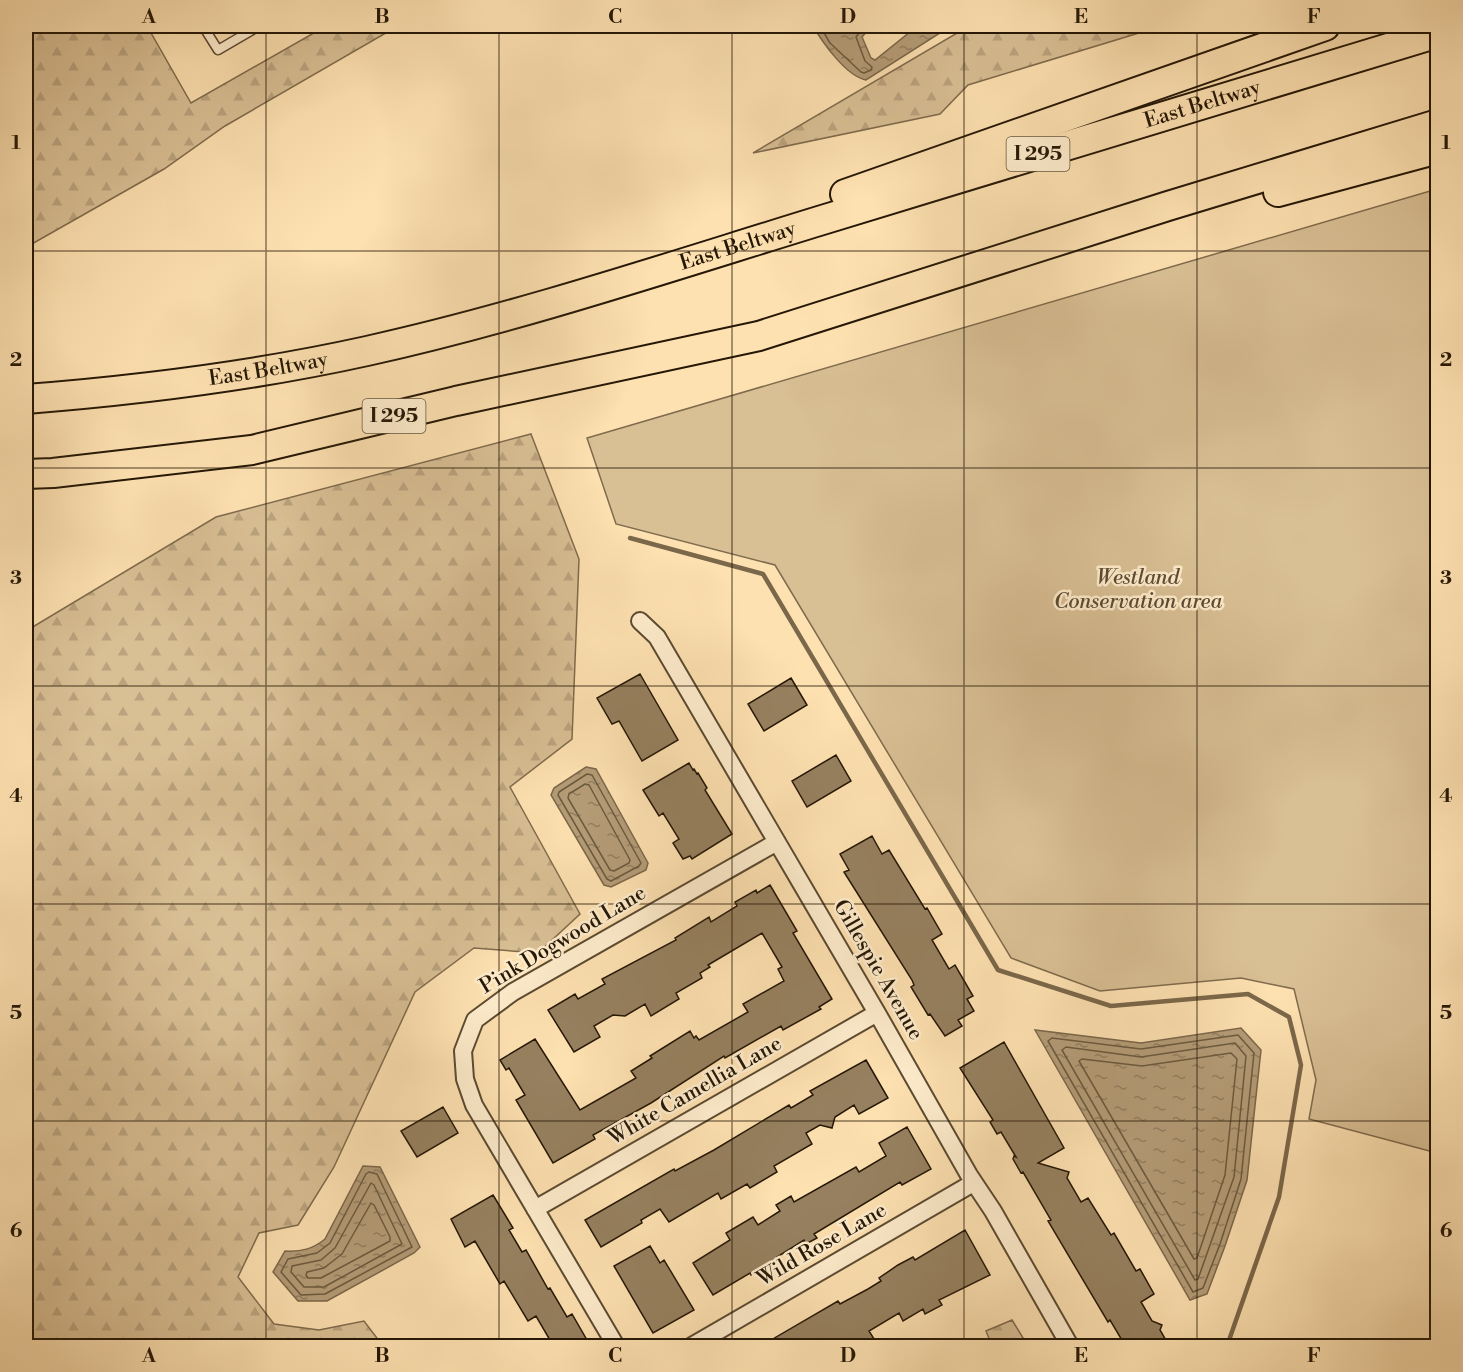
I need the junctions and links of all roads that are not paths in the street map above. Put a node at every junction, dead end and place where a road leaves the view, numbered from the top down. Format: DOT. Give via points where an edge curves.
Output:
graph roads {
  1 [pos="204,26"];
  2 [pos="259,26"];
  3 [pos="1325,26"];
  4 [pos="1437,33"];
  5 [pos="1437,123"];
  6 [pos="1437,149"];
  7 [pos="639,276"];
  8 [pos="759,336"];
  9 [pos="26,399"];
  10 [pos="26,474"];
  11 [pos="640,621"];
  12 [pos="777,842"];
  13 [pos="877,1012"];
  14 [pos="973,1183"];
  15 [pos="535,1209"];
  16 [pos="616,1347"];
  17 [pos="692,1347"];
  18 [pos="1070,1347"];
  1 -- 2 [label="lane" via="218,50"];
  3 -- 7 [label="highway" via="802,209"];
  4 -- 7 [label="highway, East Beltway / I 295"];
  5 -- 8 [label="highway, I 295"];
  6 -- 8 [label="highway"];
  7 -- 9 [label="highway, East Beltway / I 295" via="423,338 323,360 163,386"];
  8 -- 10 [label="highway, I 295" via="456,401 252,450"];
  11 -- 12 [label="street, Gillespie Avenue" via="657,636"];
  12 -- 13 [label="street, Gillespie Avenue"];
  12 -- 15 [label="street, Pink Dogwood Lane" via="513,992 475,1020 463,1051 465,1079 474,1106"];
  13 -- 14 [label="street, Gillespie Avenue"];
  13 -- 15 [label="street, White Camellia Lane"];
  14 -- 17 [label="street, Wild Rose Lane"];
  14 -- 18 [label="street, Gillespie Avenue"];
  15 -- 16 [label="street, Pink Dogwood Lane"];
}
